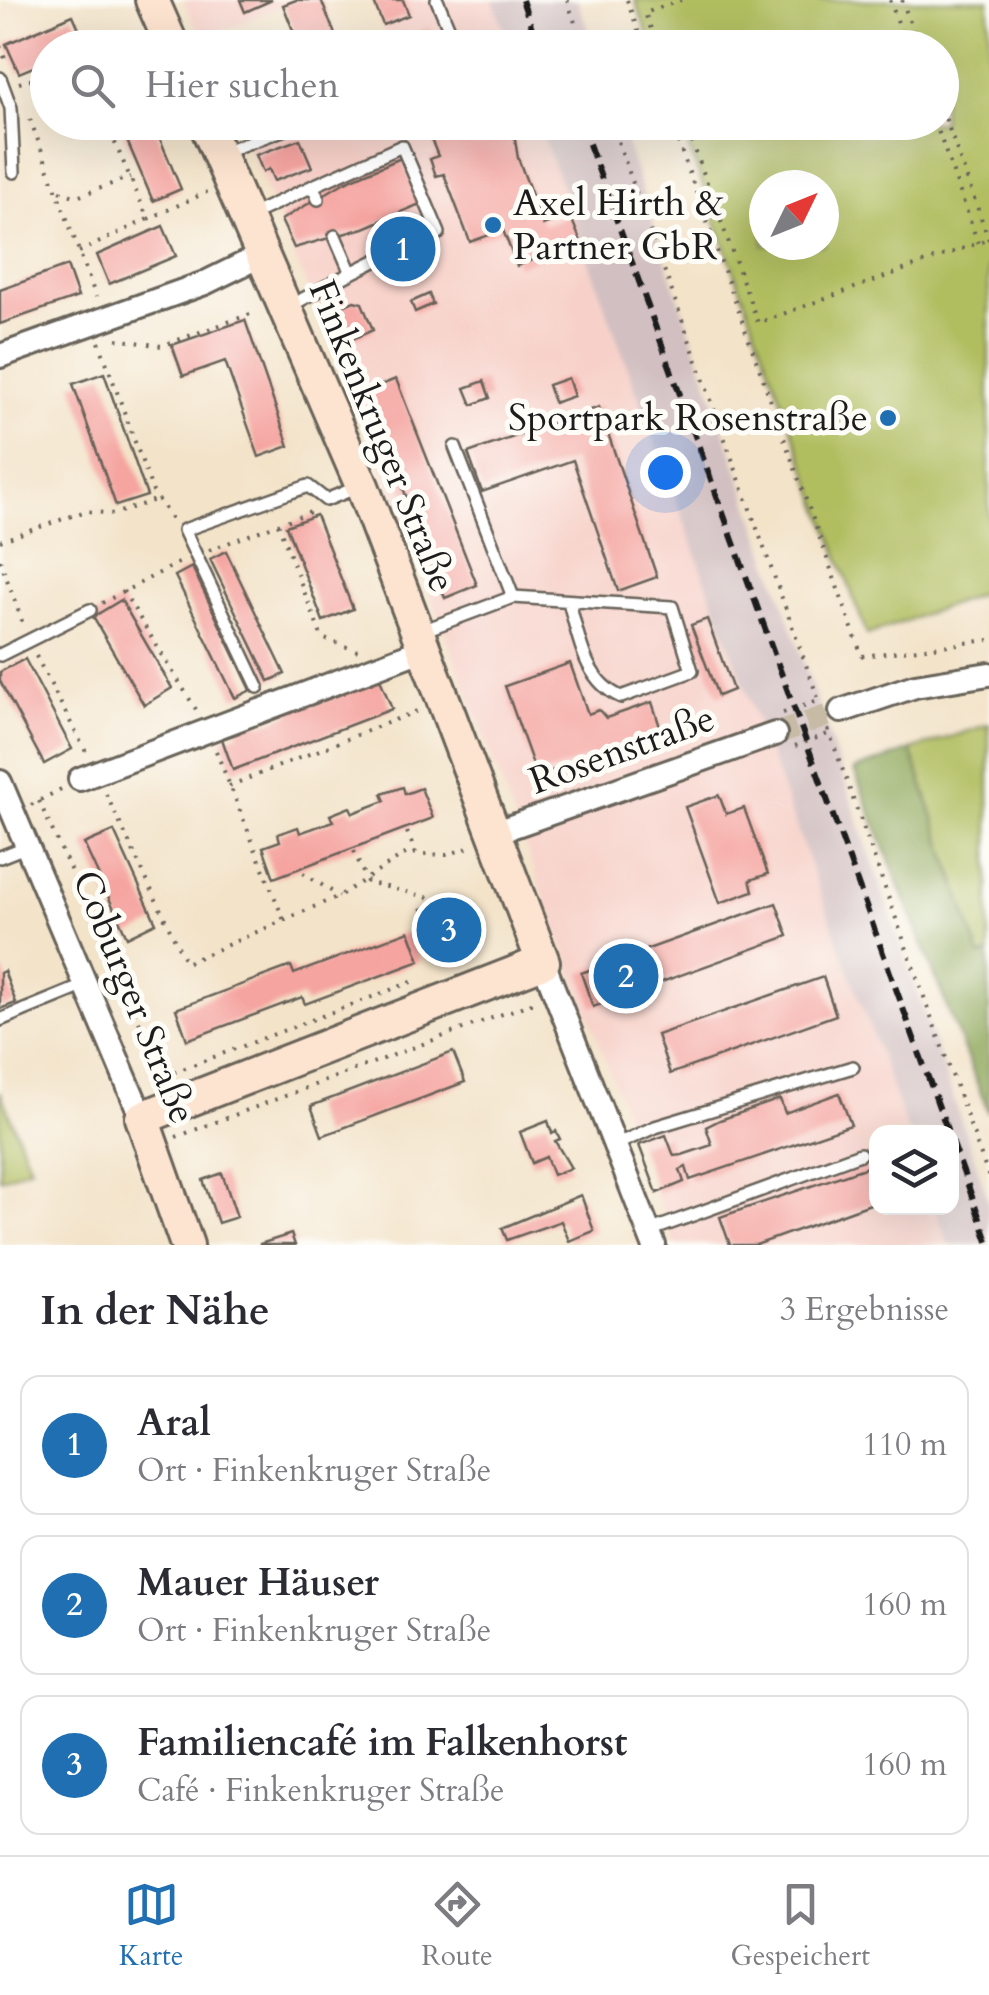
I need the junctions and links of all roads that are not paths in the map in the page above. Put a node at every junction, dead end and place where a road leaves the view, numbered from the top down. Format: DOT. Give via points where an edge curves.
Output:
graph roads {
  1 [pos="152,0"];
  2 [pos="437,0"];
  3 [pos="164,30"];
  4 [pos="449,30"];
  5 [pos="5,74"];
  6 [pos="214,140"];
  7 [pos="255,140"];
  8 [pos="219,153"];
  9 [pos="14,172"];
  10 [pos="247,216"];
  11 [pos="335,236"];
  12 [pos="420,241"];
  13 [pos="264,254"];
  14 [pos="387,255"];
  15 [pos="351,273"];
  16 [pos="274,309"];
  17 [pos="0,356"];
  18 [pos="455,447"];
  19 [pos="362,486"];
  20 [pos="513,598"];
  21 [pos="568,602"];
  22 [pos="90,610"];
  23 [pos="421,641"];
  24 [pos="0,655"];
  25 [pos="989,674"];
  26 [pos="258,687"];
  27 [pos="841,711"];
  28 [pos="774,734"];
  29 [pos="80,778"];
  30 [pos="0,782"];
  31 [pos="484,839"];
  32 [pos="28,846"];
  33 [pos="0,856"];
  34 [pos="542,962"];
  35 [pos="88,984"];
  36 [pos="0,1020"];
  37 [pos="853,1067"];
  38 [pos="147,1132"];
  39 [pos="615,1144"];
  40 [pos="860,1154"];
  41 [pos="651,1238"];
  42 [pos="186,1245"];
  1 -- 3 [label="street"];
  2 -- 4 [label="lane"];
  5 -- 9 [label="lane"];
  6 -- 8 [label="street, Finkenkruger Straße"];
  7 -- 8 [label="lane"];
  8 -- 10 [label="street, Finkenkruger Straße"];
  10 -- 12 [label="lane" via="316,193 402,146 439,233"];
  10 -- 13 [label="street, Finkenkruger Straße"];
  11 -- 15 [label="lane"];
  13 -- 16 [label="street, Finkenkruger Straße"];
  13 -- 17 [label="street, Finkenkruger Straße" via="206,283"];
  14 -- 15 [label="lane"];
  15 -- 16 [label="lane"];
  16 -- 19 [label="street, Finkenkruger Straße"];
  18 -- 20 [label="lane"];
  19 -- 23 [label="street, Finkenkruger Straße"];
  19 -- 26 [label="lane" via="326,500 308,486 184,530"];
  20 -- 21 [label="lane"];
  20 -- 23 [label="lane"];
  21 -- 21 [label="lane" via="672,608 692,671 620,696 604,689 589,669"];
  22 -- 24 [label="lane"];
  23 -- 29 [label="street, Finkenkruger Straße" via="388,662"];
  23 -- 31 [label="street, Finkenkruger Straße"];
  25 -- 27 [label="street" via="915,686"];
  28 -- 31 [label="street, Rosenstraße"];
  30 -- 32 [label="street, Coburger Straße"];
  31 -- 34 [label="street, Finkenkruger Straße"];
  32 -- 33 [label="lane"];
  32 -- 35 [label="street, Coburger Straße"];
  34 -- 38 [label="street"];
  34 -- 39 [label="street, Finkenkruger Straße"];
  35 -- 36 [label="lane"];
  35 -- 38 [label="street, Coburger Straße"];
  37 -- 39 [label="lane"];
  38 -- 42 [label="street, Coburger Straße"];
  39 -- 41 [label="street, Finkenkruger Straße"];
  40 -- 41 [label="lane"];
}
